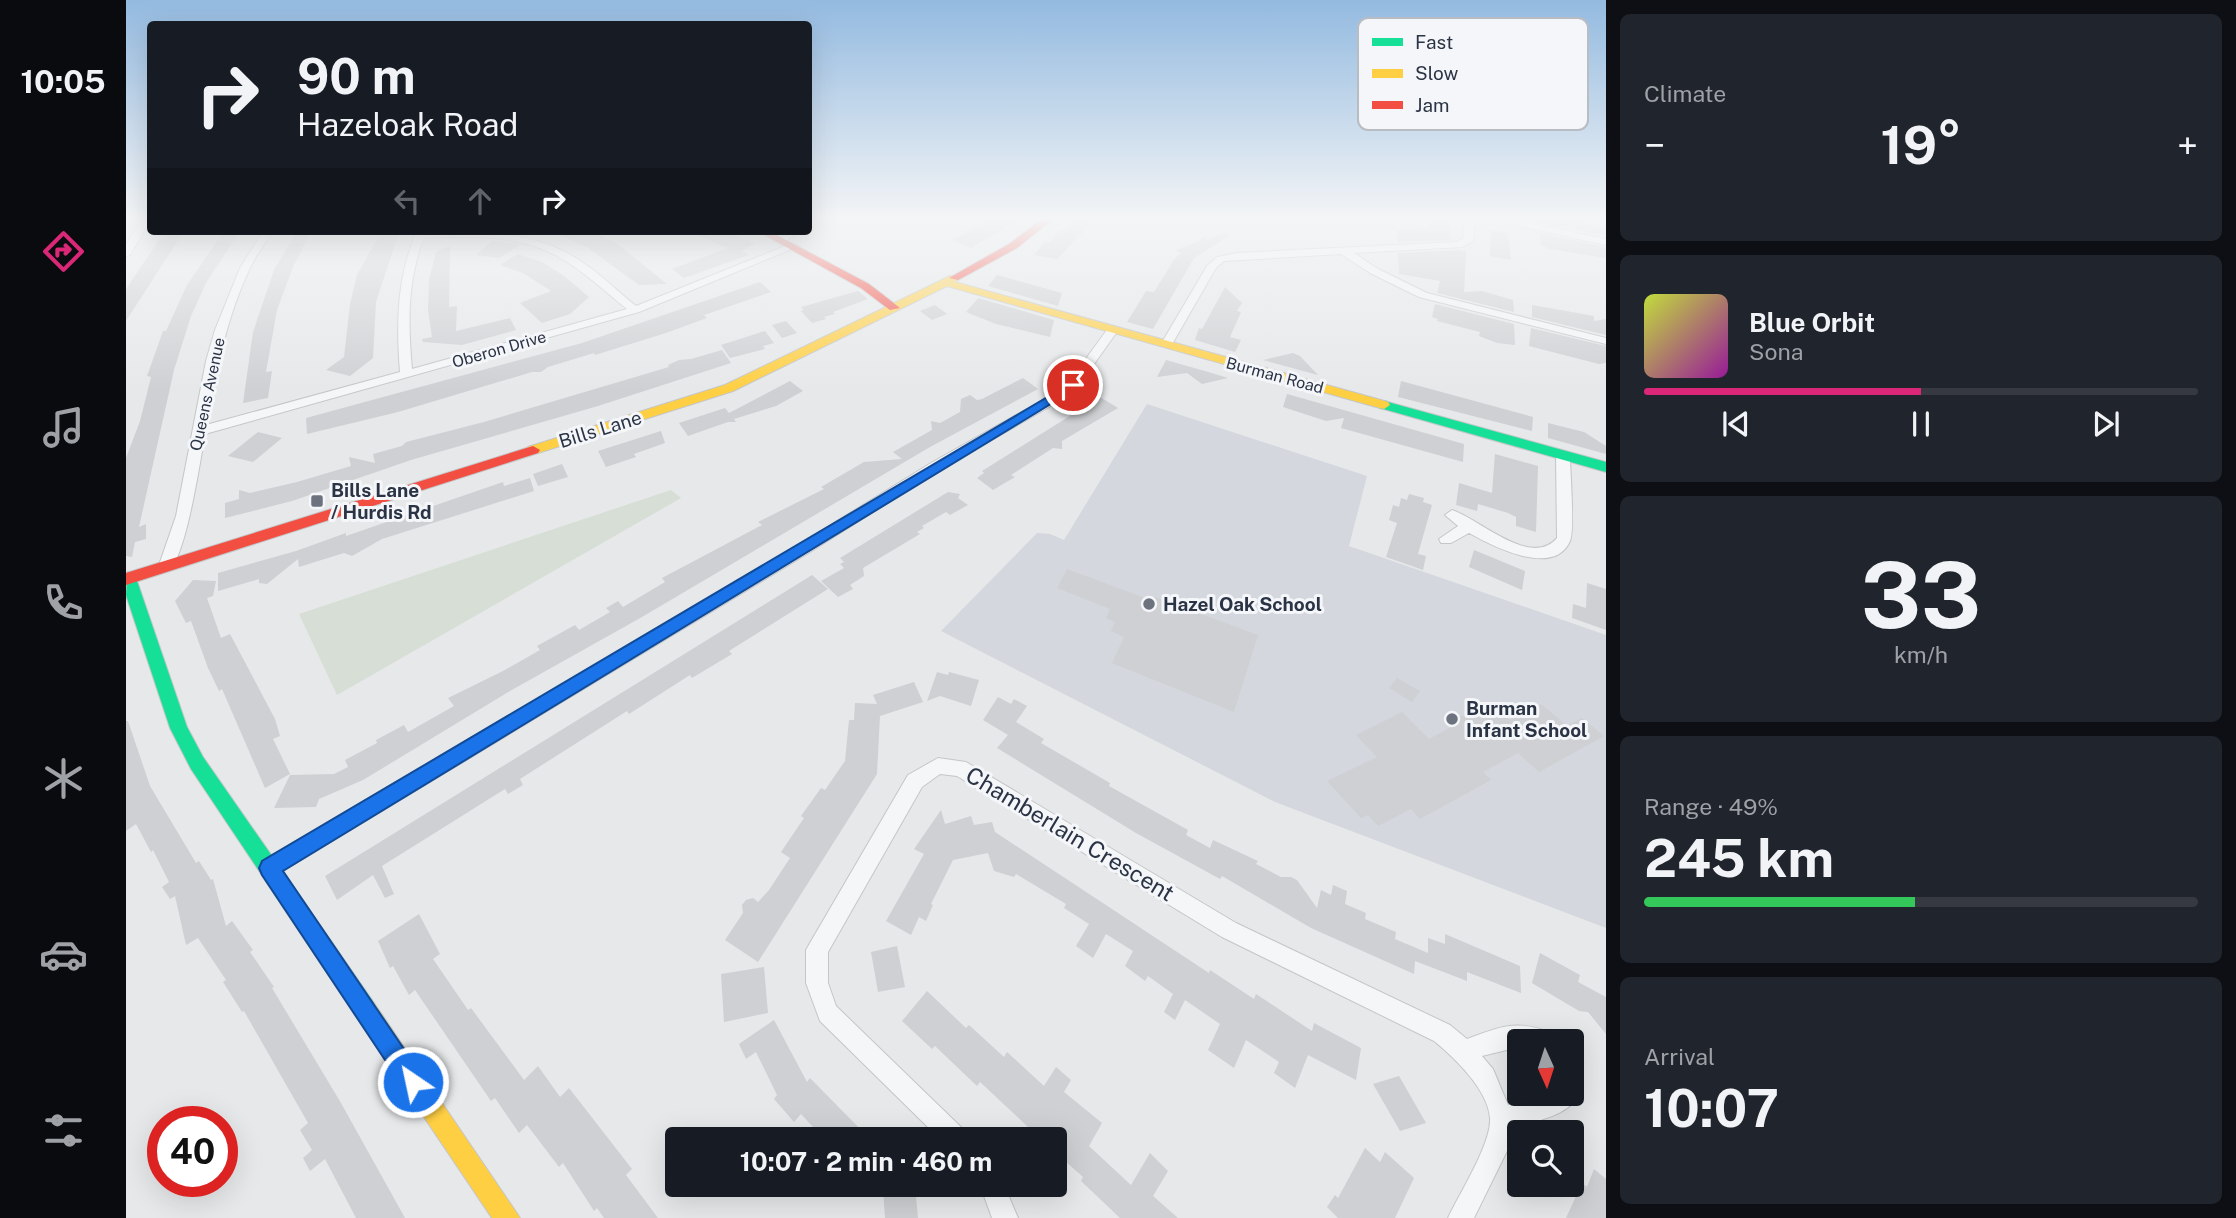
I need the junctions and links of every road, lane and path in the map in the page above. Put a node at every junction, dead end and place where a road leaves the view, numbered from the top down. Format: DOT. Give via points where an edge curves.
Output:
graph roads {
  1 [pos="242,276"];
  2 [pos="406,276"];
  3 [pos="593,276"];
  4 [pos="725,276"];
  5 [pos="849,276"];
  6 [pos="956,276"];
  7 [pos="1206,276"];
  8 [pos="1384,276"];
  9 [pos="945,282"];
  10 [pos="894,308"];
  11 [pos="635,310"];
  12 [pos="1113,329"];
  13 [pos="1606,341"];
  14 [pos="1167,344"];
  15 [pos="406,375"];
  16 [pos="198,432"];
  17 [pos="1563,454"];
  18 [pos="1606,467"];
  19 [pos="1452,515"];
  20 [pos="1468,527"];
  21 [pos="1446,539"];
  22 [pos="167,565"];
  23 [pos="127,578"];
  24 [pos="269,868"];
  25 [pos="1507,1037"];
  26 [pos="1464,1051"];
  27 [pos="1546,1106"];
  28 [pos="1502,1118"];
  29 [pos="945,1127"];
  30 [pos="997,1197"];
  31 [pos="506,1218"];
  32 [pos="1005,1218"];
  33 [pos="1461,1218"];
  1 -- 16 [label="street, Queens Avenue" via="220,330"];
  2 -- 15 [label="street" via="401,316"];
  3 -- 11 [label="street"];
  4 -- 11 [label="street, Oberon Drive"];
  5 -- 10 [label="street"];
  6 -- 9 [label="street, Bills Lane"];
  7 -- 14 [label="street"];
  8 -- 13 [label="street" via="1423,295"];
  9 -- 10 [label="street, Bills Lane"];
  9 -- 12 [label="street, Burman Road"];
  10 -- 22 [label="street, Bills Lane" via="796,359 720,391"];
  11 -- 15 [label="street, Oberon Drive"];
  12 -- 14 [label="street, Burman Road"];
  12 -- 24 [label="street" via="1073,385 1045,404"];
  14 -- 17 [label="street, Burman Road"];
  15 -- 16 [label="street, Oberon Drive"];
  16 -- 22 [label="street, Queens Avenue" via="183,516"];
  17 -- 18 [label="street, Burman Road"];
  17 -- 20 [label="street" via="1564,539 1560,548 1531,552"];
  19 -- 20 [label="street"];
  20 -- 21 [label="street"];
  22 -- 23 [label="street, Bills Lane"];
  23 -- 24 [label="street" via="179,728"];
  24 -- 31 [label="street"];
  25 -- 26 [label="street"];
  26 -- 28 [label="street, Chamberlain Crescent" via="1485,1077"];
  26 -- 29 [label="street, Chamberlain Crescent" via="1442,1033 1229,930 960,768 938,766 915,781 817,950 817,983 828,1013"];
  27 -- 28 [label="street"];
  28 -- 33 [label="street" via="1498,1142"];
  30 -- 32 [label="street"];
}
